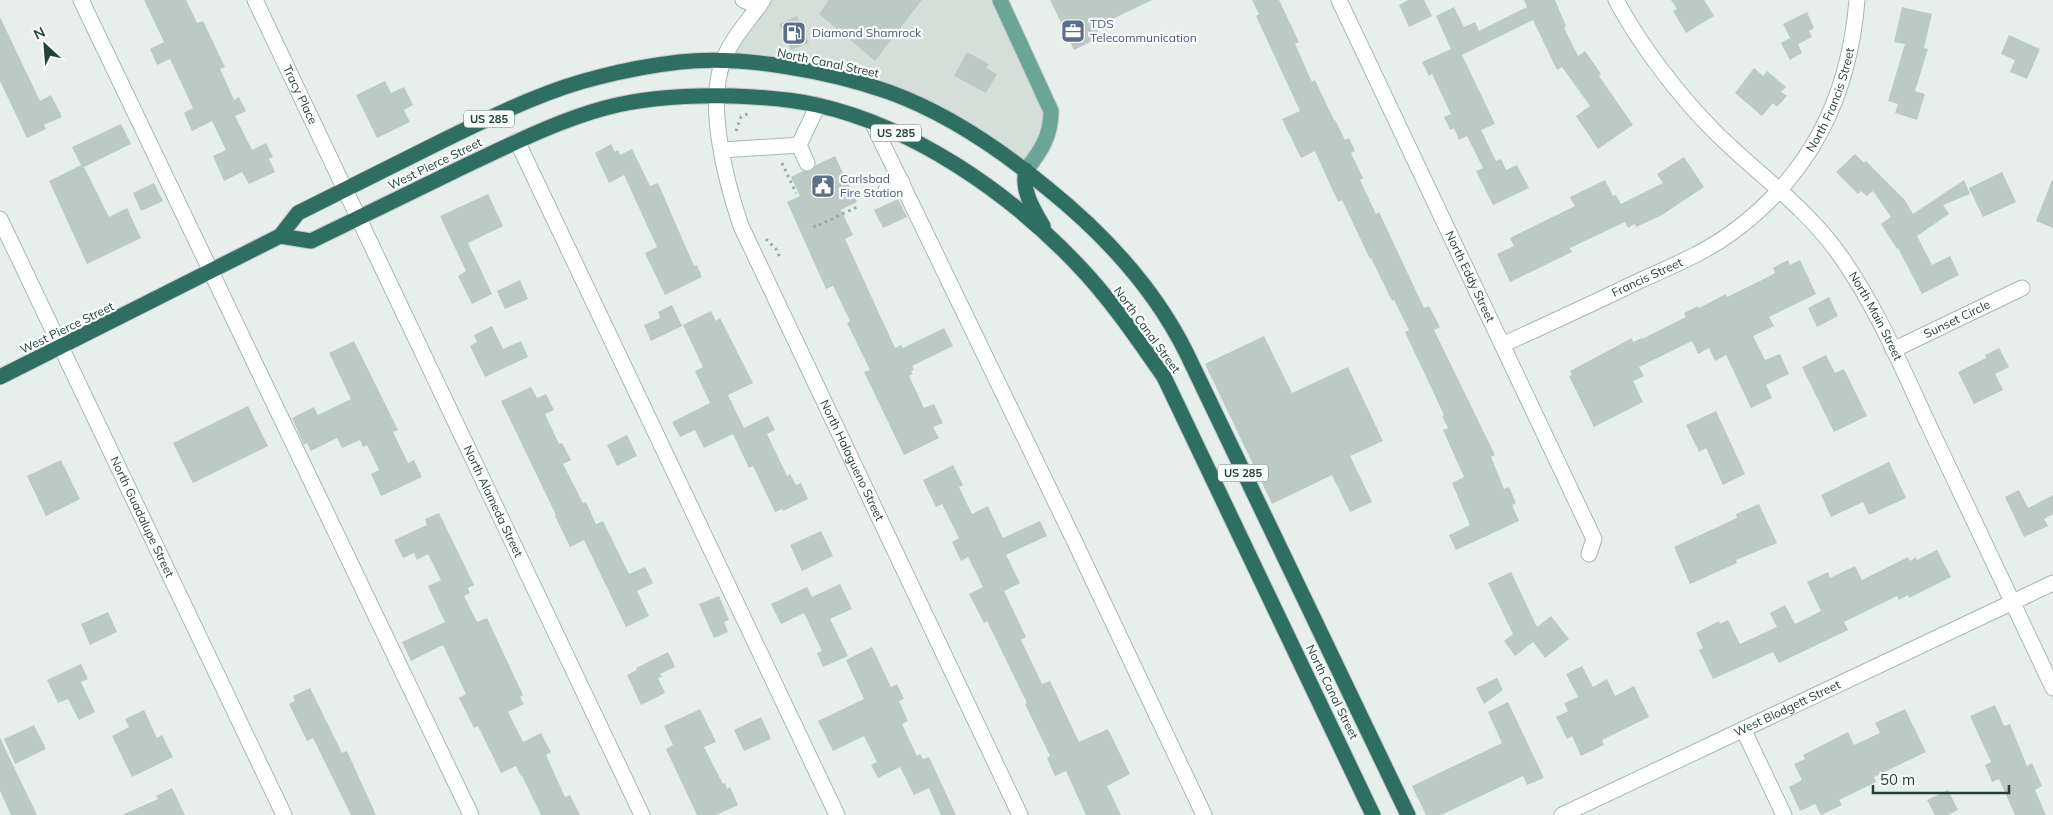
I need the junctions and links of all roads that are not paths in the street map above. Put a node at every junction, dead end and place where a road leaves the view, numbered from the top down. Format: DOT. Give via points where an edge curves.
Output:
graph roads {
  1 [pos="81,0"];
  2 [pos="255,0"];
  3 [pos="743,0"];
  4 [pos="1000,0"];
  5 [pos="1339,0"];
  6 [pos="1616,0"];
  7 [pos="1857,0"];
  8 [pos="761,3"];
  9 [pos="723,61"];
  10 [pos="717,95"];
  11 [pos="818,105"];
  12 [pos="873,124"];
  13 [pos="517,141"];
  14 [pos="799,145"];
  15 [pos="722,150"];
  16 [pos="807,163"];
  17 [pos="1026,170"];
  18 [pos="902,182"];
  19 [pos="345,189"];
  20 [pos="886,190"];
  21 [pos="1779,190"];
  22 [pos="359,217"];
  23 [pos="0,219"];
  24 [pos="1048,235"];
  25 [pos="280,236"];
  26 [pos="210,272"];
  27 [pos="2022,288"];
  28 [pos="1502,345"];
  29 [pos="62,348"];
  30 [pos="1893,350"];
  31 [pos="0,377"];
  32 [pos="1589,554"];
  33 [pos="2053,583"];
  34 [pos="2012,602"];
  35 [pos="2053,688"];
  36 [pos="1743,729"];
  37 [pos="284,815"];
  38 [pos="471,815"];
  39 [pos="642,815"];
  40 [pos="837,815"];
  41 [pos="1020,815"];
  42 [pos="1204,815"];
  43 [pos="1374,815"];
  44 [pos="1408,815"];
  45 [pos="1562,815"];
  46 [pos="1784,815"];
  1 -- 26 [label="street"];
  2 -- 19 [label="street, Tracy Place"];
  3 -- 8 [label="street"];
  4 -- 17 [label="main road" via="1051,111 1051,127 1040,151"];
  5 -- 28 [label="street, North Eddy Street"];
  6 -- 21 [label="street, North Main Street" via="1646,48 1690,104 1715,132"];
  7 -- 21 [label="street, North Francis Street" via="1851,51 1836,103 1821,132"];
  8 -- 9 [label="street"];
  9 -- 10 [label="street"];
  9 -- 17 [label="highway, North Canal Street / US 285" via="817,73 891,93 940,115"];
  9 -- 19 [label="highway, West Pierce Street / US 285" via="641,68 555,90"];
  10 -- 11 [label="highway, North Canal Street / US 285"];
  10 -- 13 [label="highway, West Pierce Street / US 285" via="606,107"];
  10 -- 15 [label="street, North Halagueno Street"];
  11 -- 12 [label="highway, North Canal Street / US 285"];
  11 -- 14 [label="street"];
  12 -- 18 [label="street"];
  12 -- 24 [label="highway, North Canal Street / US 285" via="906,137 977,178"];
  13 -- 22 [label="highway, West Pierce Street / US 285"];
  13 -- 40 [label="street"];
  14 -- 15 [label="street"];
  14 -- 16 [label="street"];
  15 -- 41 [label="street, North Halagueno Street" via="741,226"];
  17 -- 24 [label="highway" via="1023,181 1027,196"];
  17 -- 44 [label="highway, North Canal Street / US 285" via="1078,213 1110,246 1176,333"];
  18 -- 20 [label="street"];
  18 -- 42 [label="street"];
  19 -- 22 [label="street, North Alameda Street"];
  19 -- 25 [label="highway, West Pierce Street / US 285" via="298,212"];
  21 -- 28 [label="street, Francis Street" via="1729,234 1686,259"];
  21 -- 30 [label="street, North Main Street" via="1840,255"];
  22 -- 25 [label="highway, West Pierce Street / US 285" via="311,241"];
  22 -- 39 [label="street, North Alameda Street"];
  23 -- 29 [label="street, North Guadalupe Street"];
  24 -- 43 [label="highway, North Canal Street / US 285" via="1108,300 1164,377"];
  25 -- 26 [label="highway, West Pierce Street / US 285"];
  26 -- 29 [label="highway, West Pierce Street / US 285"];
  26 -- 38 [label="street"];
  27 -- 30 [label="street, Sunset Circle"];
  28 -- 32 [label="street, North Eddy Street" via="1594,539"];
  29 -- 31 [label="highway, West Pierce Street / US 285"];
  29 -- 37 [label="street, North Guadalupe Street"];
  30 -- 34 [label="street, North Main Street"];
  33 -- 34 [label="street, West Blodgett Street"];
  34 -- 35 [label="street, North Main Street"];
  34 -- 36 [label="street, West Blodgett Street"];
  36 -- 45 [label="street, West Blodgett Street"];
  36 -- 46 [label="street"];
}
